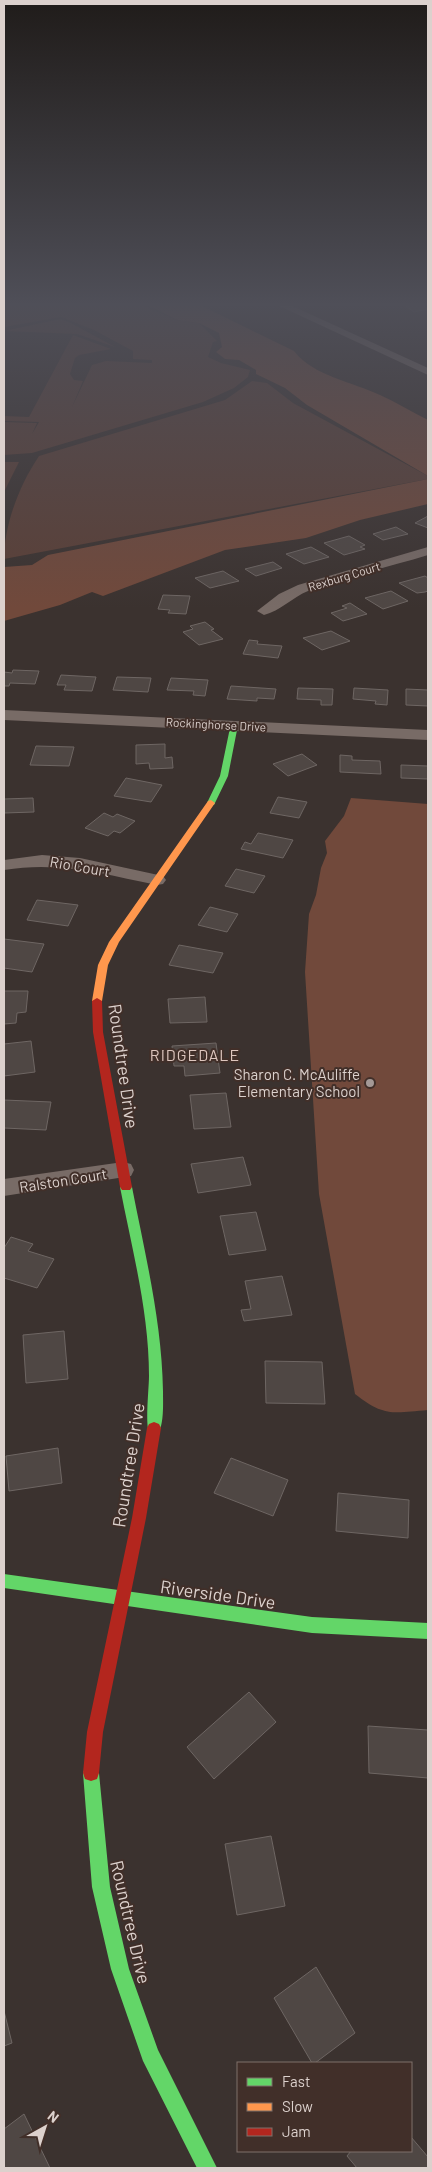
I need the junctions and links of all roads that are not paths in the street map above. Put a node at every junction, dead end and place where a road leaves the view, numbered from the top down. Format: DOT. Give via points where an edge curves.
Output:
graph roads {
  1 [pos="428,551"];
  2 [pos="264,611"];
  3 [pos="4,715"];
  4 [pos="234,725"];
  5 [pos="428,735"];
  6 [pos="4,865"];
  7 [pos="157,880"];
  8 [pos="123,1170"];
  9 [pos="4,1188"];
  10 [pos="4,1581"];
  11 [pos="122,1599"];
  12 [pos="428,1631"];
  13 [pos="207,2168"];
  1 -- 2 [label="street, Rexburg Court" via="303,588"];
  3 -- 4 [label="street, Rockinghorse Drive"];
  4 -- 5 [label="street, Rockinghorse Drive"];
  4 -- 7 [label="street, Roundtree Drive" via="224,776 216,795"];
  6 -- 7 [label="street, Rio Court" via="48,859"];
  7 -- 8 [label="street, Roundtree Drive" via="114,942 98,985 98,1032"];
  8 -- 9 [label="street, Ralston Court"];
  8 -- 11 [label="street, Roundtree Drive" via="152,1332 157,1396 150,1461"];
  10 -- 11 [label="street, Riverside Drive"];
  11 -- 12 [label="street, Riverside Drive" via="312,1625"];
  11 -- 13 [label="street, Roundtree Drive" via="94,1732 91,1772 101,1886 120,1970 150,2054"];
}
